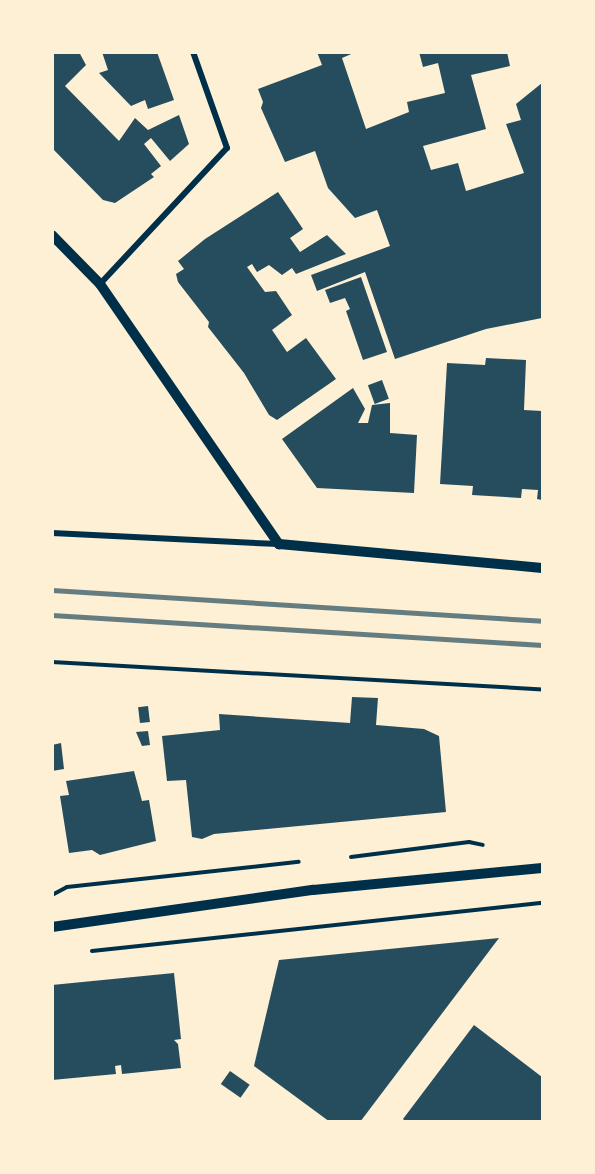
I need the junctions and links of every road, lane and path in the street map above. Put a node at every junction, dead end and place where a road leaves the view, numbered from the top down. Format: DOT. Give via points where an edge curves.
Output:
graph roads {
  1 [pos="193,52"];
  2 [pos="52,235"];
  3 [pos="100,284"];
  4 [pos="52,533"];
  5 [pos="279,544"];
  6 [pos="543,568"];
  7 [pos="52,662"];
  8 [pos="543,689"];
  9 [pos="543,868"];
  10 [pos="543,903"];
  11 [pos="52,927"];
  12 [pos="87,951"];
  1 -- 3 [label="street" via="228,148"];
  2 -- 3 [label="street"];
  3 -- 5 [label="street"];
  4 -- 5 [label="street"];
  5 -- 6 [label="street"];
  7 -- 8 [label="path"];
  9 -- 11 [label="street" via="313,890"];
  10 -- 12 [label="path"];
}
